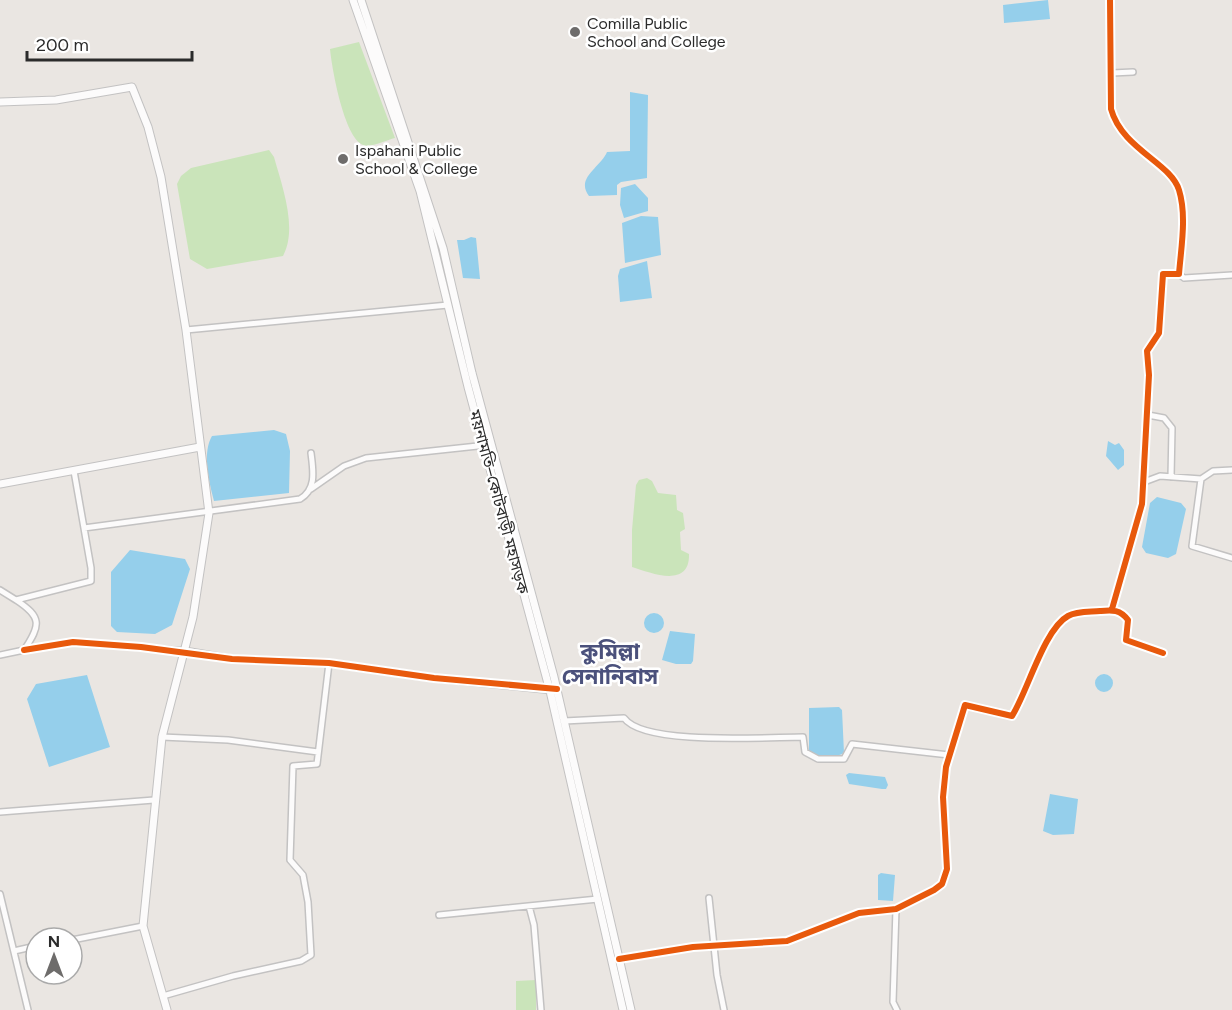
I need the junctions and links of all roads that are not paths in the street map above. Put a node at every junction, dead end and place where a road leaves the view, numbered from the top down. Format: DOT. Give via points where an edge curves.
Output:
graph roads {
  1 [pos="353,0"];
  2 [pos="362,0"];
  3 [pos="1110,0"];
  4 [pos="1133,72"];
  5 [pos="1112,73"];
  6 [pos="0,102"];
  7 [pos="423,190"];
  8 [pos="1179,274"];
  9 [pos="1232,275"];
  10 [pos="448,305"];
  11 [pos="186,330"];
  12 [pos="1148,415"];
  13 [pos="488,445"];
  14 [pos="200,447"];
  15 [pos="311,453"];
  16 [pos="1232,470"];
  17 [pos="74,471"];
  18 [pos="1171,477"];
  19 [pos="1201,479"];
  20 [pos="1143,482"];
  21 [pos="0,484"];
  22 [pos="311,489"];
  23 [pos="209,513"];
  24 [pos="84,528"];
  25 [pos="1232,558"];
  26 [pos="0,590"];
  27 [pos="16,600"];
  28 [pos="1112,609"];
  29 [pos="24,650"];
  30 [pos="186,651"];
  31 [pos="1163,653"];
  32 [pos="0,655"];
  33 [pos="329,663"];
  34 [pos="554,690"];
  35 [pos="564,721"];
  36 [pos="162,737"];
  37 [pos="318,752"];
  38 [pos="949,755"];
  39 [pos="154,800"];
  40 [pos="0,812"];
  41 [pos="0,894"];
  42 [pos="709,898"];
  43 [pos="598,899"];
  44 [pos="529,906"];
  45 [pos="896,909"];
  46 [pos="439,915"];
  47 [pos="143,926"];
  48 [pos="84,938"];
  49 [pos="714,946"];
  50 [pos="24,949"];
  51 [pos="14,951"];
  52 [pos="619,959"];
  53 [pos="163,996"];
  54 [pos="28,1010"];
  55 [pos="167,1010"];
  56 [pos="541,1010"];
  57 [pos="623,1010"];
  58 [pos="631,1010"];
  59 [pos="724,1010"];
  60 [pos="895,1010"];
  1 -- 7 [label="main road, ময়নামতি–কোটবাড়ী মহাসড়ক"];
  2 -- 7 [label="main road, ময়নামতি–কোটবাড়ী মহাসড়ক"];
  3 -- 5 [label="street"];
  4 -- 5 [label="street"];
  5 -- 8 [label="street" via="1114,122 1179,188"];
  6 -- 11 [label="main road" via="56,100 132,87 161,177"];
  7 -- 10 [label="main road, ময়নামতি–কোটবাড়ী মহাসড়ক"];
  7 -- 13 [label="main road, ময়নামতি–কোটবাড়ী মহাসড়ক" via="443,248"];
  8 -- 9 [label="street" via="1184,278"];
  8 -- 12 [label="street" via="1163,274 1159,333 1147,351"];
  10 -- 11 [label="street"];
  10 -- 13 [label="main road, ময়নামতি–কোটবাড়ী মহাসড়ক"];
  11 -- 14 [label="main road"];
  12 -- 18 [label="street" via="1164,418 1172,428"];
  12 -- 20 [label="street"];
  13 -- 22 [label="street" via="366,458 344,466"];
  13 -- 34 [label="main road, ময়নামতি–কোটবাড়ী মহাসড়ক"];
  14 -- 17 [label="main road"];
  14 -- 23 [label="main road"];
  15 -- 22 [label="street"];
  16 -- 19 [label="street" via="1213,471"];
  17 -- 21 [label="main road"];
  17 -- 24 [label="street"];
  18 -- 19 [label="street"];
  18 -- 20 [label="street"];
  19 -- 25 [label="street" via="1192,546"];
  20 -- 28 [label="street" via="1142,504"];
  22 -- 23 [label="street" via="300,499"];
  23 -- 24 [label="street"];
  23 -- 30 [label="main road"];
  24 -- 27 [label="street" via="91,581"];
  26 -- 27 [label="street"];
  27 -- 29 [label="street" via="36,615 38,622"];
  28 -- 31 [label="street" via="1128,620 1126,640"];
  28 -- 38 [label="street" via="1080,612 1059,624 1033,668 1012,716 965,705"];
  29 -- 30 [label="street" via="73,642"];
  29 -- 32 [label="street"];
  30 -- 33 [label="main road" via="232,659"];
  30 -- 36 [label="main road"];
  33 -- 34 [label="main road"];
  33 -- 37 [label="street"];
  34 -- 35 [label="main road, ময়নামতি–কোটবাড়ী মহাসড়ক"];
  34 -- 43 [label="main road, ময়নামতি–কোটবাড়ী মহাসড়ক"];
  35 -- 38 [label="street" via="624,718 636,729 704,740 802,737 805,752 818,759 844,759 852,744"];
  35 -- 52 [label="main road, ময়নামতি–কোটবাড়ী মহাসড়ক"];
  36 -- 37 [label="street" via="228,740"];
  36 -- 39 [label="main road"];
  37 -- 53 [label="street" via="317,764 293,766 290,860 303,875 311,955"];
  38 -- 45 [label="street" via="944,797 946,869 942,884"];
  39 -- 40 [label="street"];
  39 -- 47 [label="main road"];
  41 -- 51 [label="street"];
  42 -- 49 [label="street"];
  43 -- 44 [label="street"];
  43 -- 57 [label="main road, ময়নামতি–কোটবাড়ী মহাসড়ক"];
  44 -- 46 [label="street"];
  44 -- 56 [label="street"];
  45 -- 49 [label="street" via="859,913 788,940"];
  45 -- 60 [label="street"];
  47 -- 48 [label="street"];
  47 -- 53 [label="main road"];
  49 -- 52 [label="street"];
  49 -- 59 [label="street"];
  50 -- 51 [label="street"];
  51 -- 54 [label="street"];
  52 -- 58 [label="main road, ময়নামতি–কোটবাড়ী মহাসড়ক"];
  53 -- 55 [label="main road"];
}
